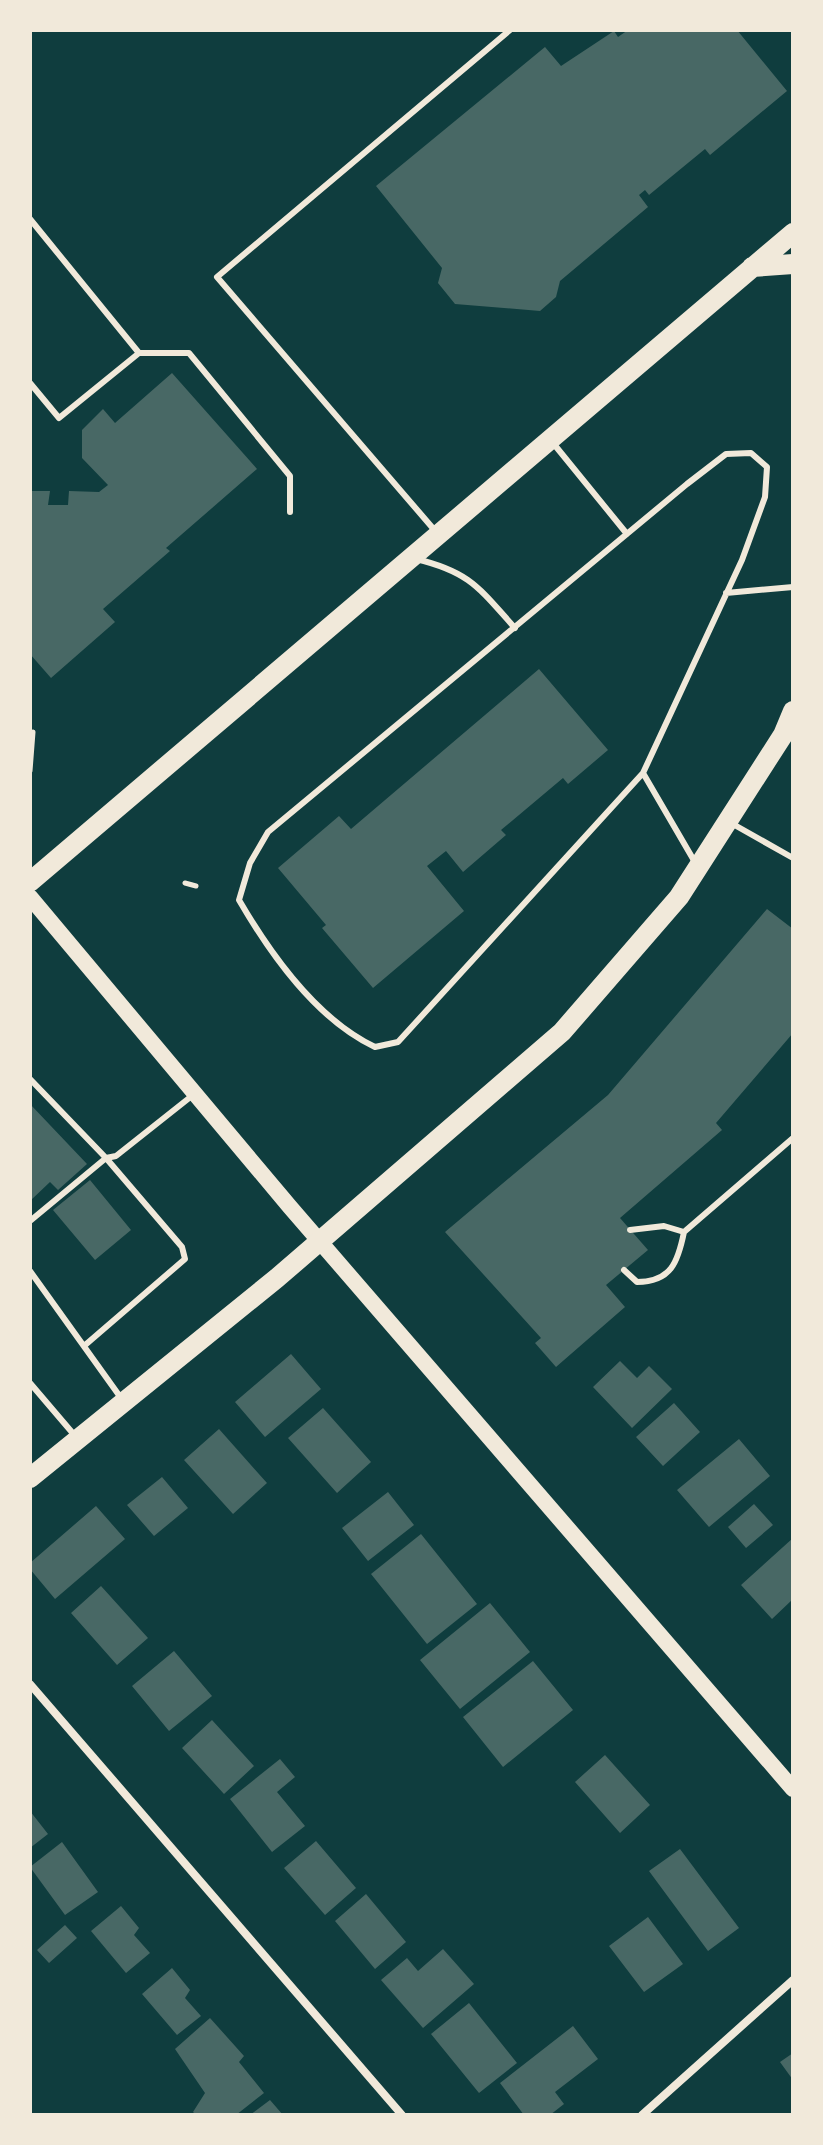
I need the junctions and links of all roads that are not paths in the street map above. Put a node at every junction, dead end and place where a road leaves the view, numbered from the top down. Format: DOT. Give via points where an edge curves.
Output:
graph roads {
  1 [pos="510,30"];
  2 [pos="30,219"];
  3 [pos="793,233"];
  4 [pos="793,264"];
  5 [pos="752,267"];
  6 [pos="139,353"];
  7 [pos="30,383"];
  8 [pos="551,440"];
  9 [pos="290,512"];
  10 [pos="627,534"];
  11 [pos="439,536"];
  12 [pos="413,558"];
  13 [pos="793,587"];
  14 [pos="726,593"];
  15 [pos="515,628"];
  16 [pos="793,711"];
  17 [pos="643,773"];
  18 [pos="728,821"];
  19 [pos="793,858"];
  20 [pos="698,867"];
  21 [pos="30,882"];
  22 [pos="30,897"];
  23 [pos="30,1079"];
  24 [pos="195,1093"];
  25 [pos="793,1138"];
  26 [pos="106,1158"];
  27 [pos="30,1221"];
  28 [pos="630,1230"];
  29 [pos="684,1232"];
  30 [pos="322,1240"];
  31 [pos="624,1270"];
  32 [pos="30,1271"];
  33 [pos="84,1346"];
  34 [pos="30,1383"];
  35 [pos="123,1401"];
  36 [pos="79,1439"];
  37 [pos="30,1478"];
  38 [pos="30,1684"];
  39 [pos="793,1789"];
  40 [pos="793,1980"];
  41 [pos="402,2115"];
  42 [pos="642,2115"];
  1 -- 11 [label="lane" via="217,277"];
  2 -- 6 [label="lane"];
  3 -- 5 [label="main road"];
  4 -- 5 [label="main road"];
  5 -- 8 [label="main road"];
  6 -- 7 [label="lane" via="59,418"];
  6 -- 9 [label="lane" via="189,353 290,476"];
  8 -- 10 [label="lane"];
  8 -- 11 [label="main road"];
  10 -- 14 [label="lane" via="726,454 751,453 767,467 765,497"];
  10 -- 15 [label="lane"];
  11 -- 12 [label="main road"];
  12 -- 15 [label="lane" via="452,567 471,580"];
  12 -- 21 [label="main road"];
  13 -- 14 [label="lane"];
  14 -- 17 [label="lane"];
  15 -- 17 [label="lane" via="268,832 250,863 239,900 260,936 335,1024 375,1047 398,1042"];
  16 -- 18 [label="main road"];
  17 -- 20 [label="lane"];
  18 -- 19 [label="lane"];
  18 -- 20 [label="main road"];
  20 -- 30 [label="main road" via="679,897 562,1032"];
  22 -- 24 [label="main road"];
  23 -- 26 [label="lane"];
  24 -- 26 [label="lane" via="116,1156"];
  24 -- 30 [label="main road"];
  25 -- 29 [label="lane"];
  26 -- 27 [label="lane"];
  26 -- 33 [label="lane" via="182,1247 185,1259"];
  28 -- 29 [label="lane" via="664,1226"];
  29 -- 31 [label="lane" via="670,1273 654,1282 637,1282"];
  30 -- 35 [label="main road"];
  30 -- 39 [label="main road"];
  32 -- 33 [label="lane"];
  33 -- 35 [label="lane"];
  34 -- 36 [label="lane"];
  35 -- 36 [label="main road"];
  36 -- 37 [label="main road"];
  38 -- 41 [label="street"];
  40 -- 42 [label="street"];
}
